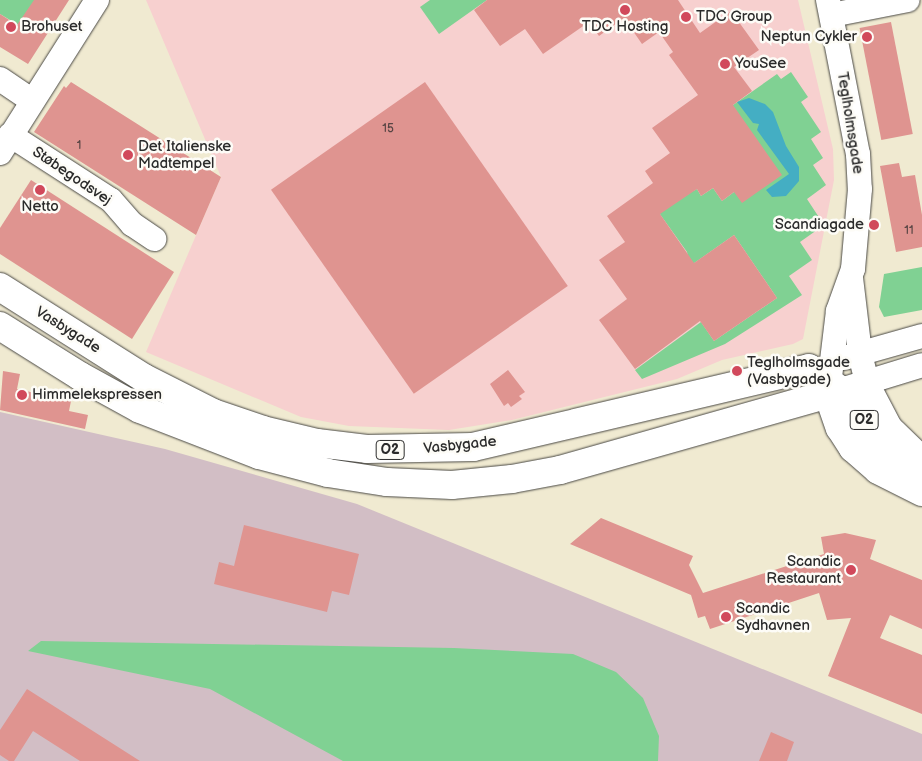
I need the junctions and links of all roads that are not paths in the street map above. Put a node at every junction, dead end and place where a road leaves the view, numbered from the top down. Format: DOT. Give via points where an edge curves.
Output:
graph roads {
  1 [pos="97,0"];
  2 [pos="908,0"];
  3 [pos="877,3"];
  4 [pos="830,7"];
  5 [pos="0,79"];
  6 [pos="31,100"];
  7 [pos="5,144"];
  8 [pos="154,239"];
  9 [pos="851,276"];
  10 [pos="0,287"];
  11 [pos="0,326"];
  12 [pos="922,336"];
  13 [pos="860,354"];
  14 [pos="922,365"];
  15 [pos="827,378"];
  16 [pos="867,383"];
  17 [pos="922,458"];
  18 [pos="922,470"];
  19 [pos="922,492"];
  1 -- 6 [label="street"];
  2 -- 3 [label="street"];
  3 -- 4 [label="street"];
  4 -- 9 [label="street, Teglholmsgade" via="858,154 860,189"];
  5 -- 6 [label="street"];
  6 -- 7 [label="street"];
  7 -- 8 [label="street, Støbegodsvej" via="111,200 132,224"];
  9 -- 13 [label="street, Teglholmsgade"];
  9 -- 15 [label="street, Teglholmsgade" via="838,311"];
  10 -- 15 [label="main road, Vasbygade / O2" via="144,378 213,413 262,430 367,449 474,447"];
  11 -- 15 [label="main road, O2" via="140,409 198,433 294,464 387,482 452,485 560,470"];
  12 -- 13 [label="street"];
  13 -- 15 [label="street"];
  13 -- 16 [label="street, Teglholmsgade"];
  14 -- 16 [label="street"];
  15 -- 16 [label="street"];
  15 -- 18 [label="main road, O2" via="887,450"];
  15 -- 19 [label="main road, O2" via="840,428 853,448 878,470"];
  16 -- 17 [label="street, Teglholmsgade" via="890,426"];
}
